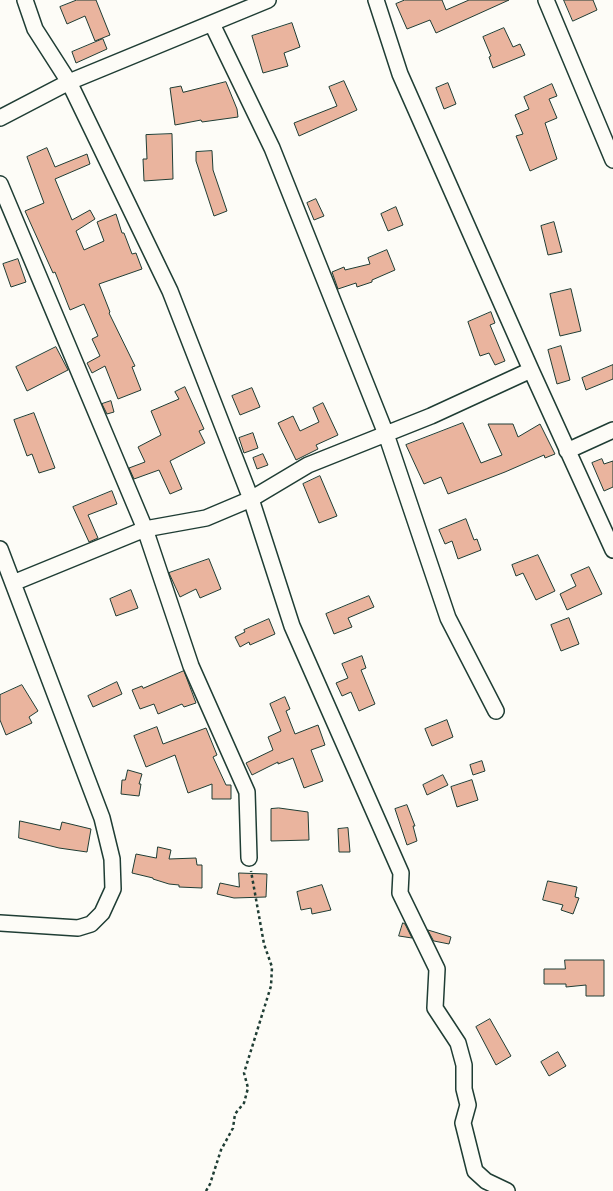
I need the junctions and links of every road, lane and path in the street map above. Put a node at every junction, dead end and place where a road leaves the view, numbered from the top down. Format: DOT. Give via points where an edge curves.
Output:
graph roads {
  1 [pos="25,0"];
  2 [pos="268,0"];
  3 [pos="376,0"];
  4 [pos="546,0"];
  5 [pos="212,24"];
  6 [pos="68,82"];
  7 [pos="0,118"];
  8 [pos="613,160"];
  9 [pos="0,184"];
  10 [pos="531,370"];
  11 [pos="613,430"];
  12 [pos="386,434"];
  13 [pos="567,451"];
  14 [pos="251,499"];
  15 [pos="145,529"];
  16 [pos="0,549"];
  17 [pos="613,550"];
  18 [pos="14,583"];
  19 [pos="496,711"];
  20 [pos="249,858"];
  21 [pos="0,923"];
  22 [pos="206,1191"];
  23 [pos="507,1191"];
  1 -- 6 [label="street" via="35,29"];
  2 -- 5 [label="street"];
  3 -- 10 [label="street" via="400,74"];
  4 -- 8 [label="street"];
  5 -- 6 [label="street"];
  5 -- 12 [label="street" via="272,148"];
  6 -- 7 [label="street"];
  6 -- 14 [label="street" via="170,292"];
  9 -- 15 [label="street"];
  10 -- 12 [label="street"];
  10 -- 13 [label="street"];
  11 -- 13 [label="street"];
  12 -- 14 [label="street" via="308,465"];
  12 -- 19 [label="street" via="448,618"];
  13 -- 17 [label="street"];
  14 -- 15 [label="street" via="206,518"];
  14 -- 23 [label="street" via="292,626 400,873 400,893 437,969 435,1008 458,1043 464,1066 464,1089 468,1105 463,1123 475,1172 486,1181"];
  15 -- 18 [label="street"];
  15 -- 20 [label="street" via="190,666 247,792"];
  16 -- 18 [label="street"];
  18 -- 21 [label="street" via="102,818 112,859 113,889 102,914 91,924 78,928"];
  20 -- 22 [label="path" via="264,944 272,967 271,986 244,1073 248,1088 244,1103 235,1114 233,1128 221,1150"];
}
